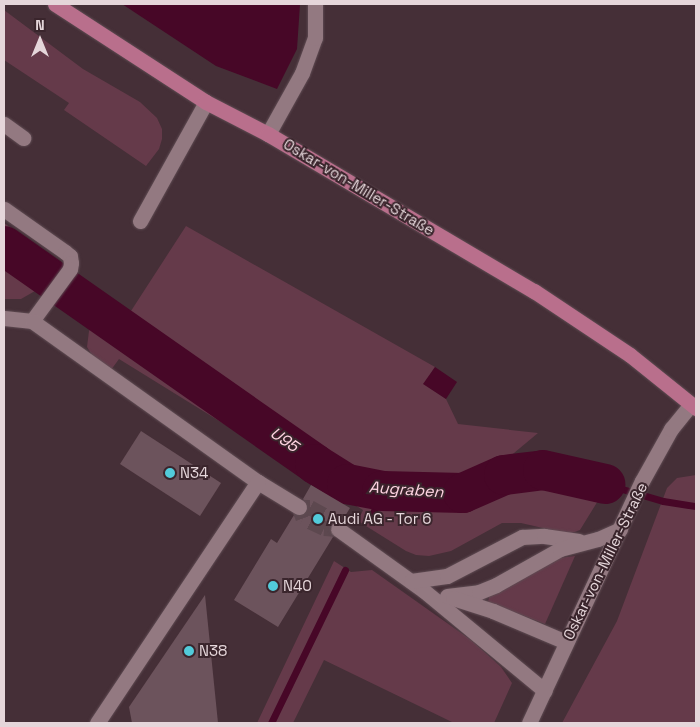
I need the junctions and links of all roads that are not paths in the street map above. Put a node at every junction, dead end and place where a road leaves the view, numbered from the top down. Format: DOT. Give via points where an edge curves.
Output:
graph roads {
  1 [pos="55,4"];
  2 [pos="315,4"];
  3 [pos="206,102"];
  4 [pos="4,124"];
  5 [pos="268,134"];
  6 [pos="23,138"];
  7 [pos="4,209"];
  8 [pos="140,222"];
  9 [pos="4,318"];
  10 [pos="32,321"];
  11 [pos="694,406"];
  12 [pos="258,482"];
  13 [pos="298,507"];
  14 [pos="338,529"];
  15 [pos="620,529"];
  16 [pos="583,542"];
  17 [pos="411,581"];
  18 [pos="423,590"];
  19 [pos="447,596"];
  20 [pos="566,642"];
  21 [pos="545,691"];
  22 [pos="97,723"];
  23 [pos="529,723"];
  1 -- 3 [label="main road, Oskar-von-Miller-Straße"];
  2 -- 5 [label="street" via="315,38 302,73"];
  3 -- 5 [label="main road, Oskar-von-Miller-Straße"];
  3 -- 8 [label="street"];
  4 -- 6 [label="street"];
  5 -- 11 [label="main road, Oskar-von-Miller-Straße" via="534,291 630,355"];
  7 -- 10 [label="street" via="70,256 70,269"];
  9 -- 10 [label="street"];
  10 -- 12 [label="street"];
  11 -- 15 [label="street, Oskar-von-Miller-Straße" via="671,430"];
  12 -- 13 [label="street"];
  12 -- 22 [label="street"];
  14 -- 17 [label="street"];
  15 -- 16 [label="street"];
  15 -- 20 [label="street, Oskar-von-Miller-Straße"];
  16 -- 17 [label="street" via="544,536 522,537 447,576"];
  16 -- 19 [label="street" via="560,549 496,586"];
  17 -- 18 [label="street"];
  18 -- 19 [label="street"];
  18 -- 21 [label="street"];
  19 -- 20 [label="street" via="493,611"];
  20 -- 21 [label="street, Oskar-von-Miller-Straße"];
  21 -- 23 [label="street, Oskar-von-Miller-Straße"];
}
